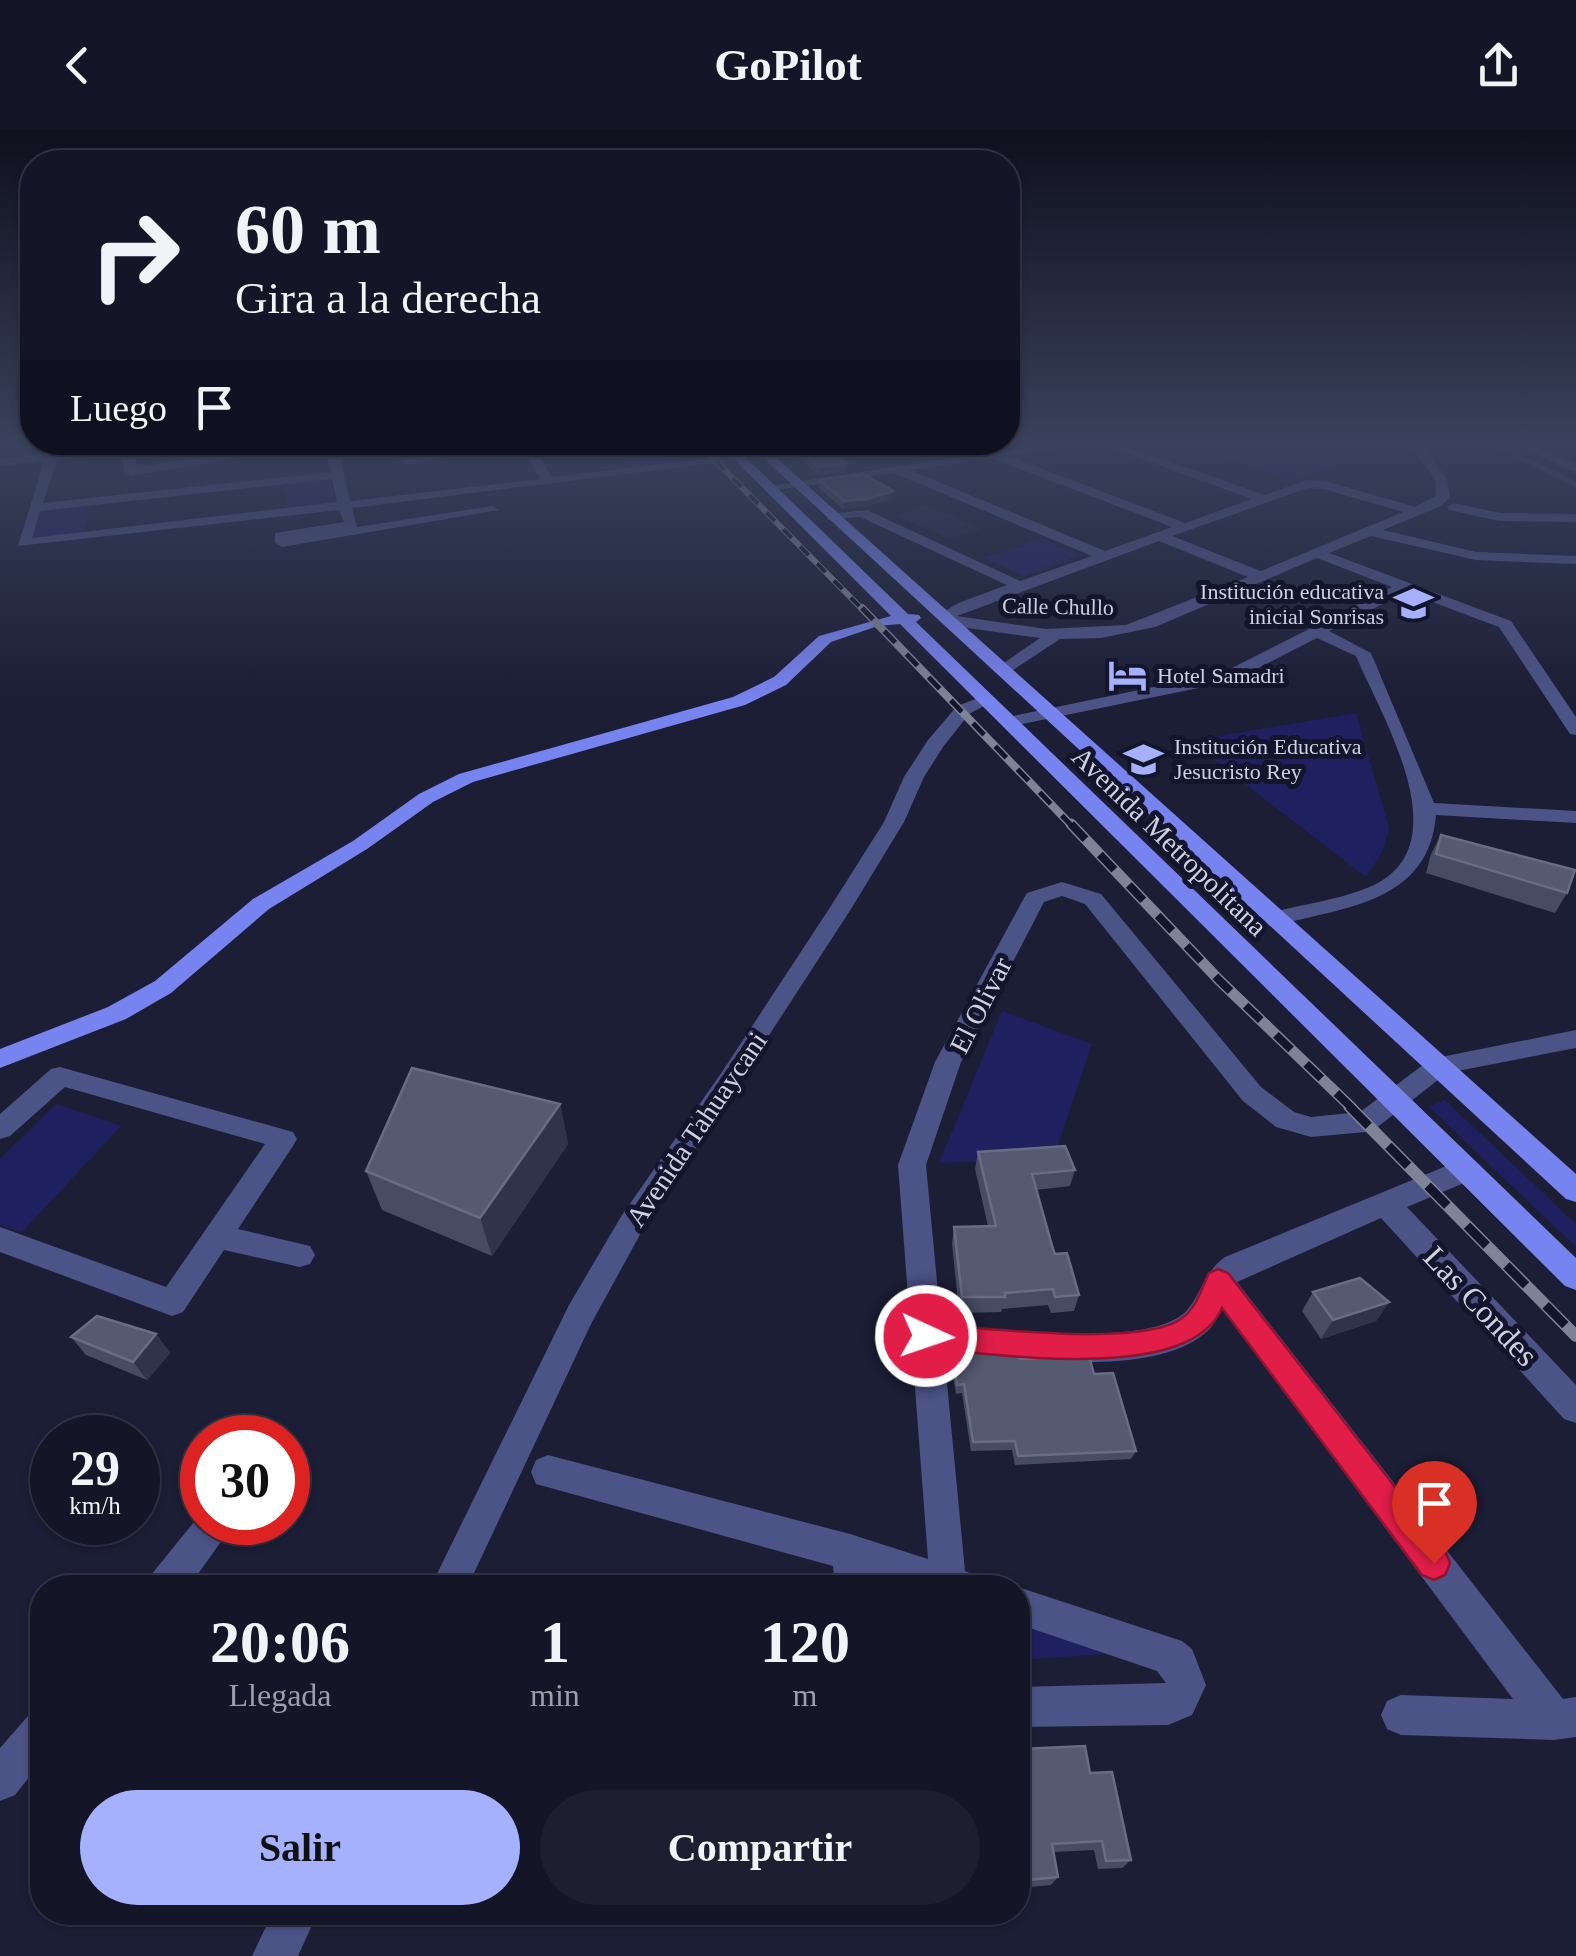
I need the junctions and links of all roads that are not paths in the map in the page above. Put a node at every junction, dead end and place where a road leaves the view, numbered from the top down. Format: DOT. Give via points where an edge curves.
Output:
graph roads {
  1 [pos="27,529"];
  2 [pos="139,529"];
  3 [pos="324,529"];
  4 [pos="370,529"];
  5 [pos="813,529"];
  6 [pos="846,529"];
  7 [pos="895,529"];
  8 [pos="1041,529"];
  9 [pos="1178,529"];
  10 [pos="1378,529"];
  11 [pos="1372,532"];
  12 [pos="1159,536"];
  13 [pos="1318,554"];
  14 [pos="1105,556"];
  15 [pos="1576,560"];
  16 [pos="1262,577"];
  17 [pos="1020,586"];
  18 [pos="1404,587"];
  19 [pos="944,617"];
  20 [pos="903,618"];
  21 [pos="1316,630"];
  22 [pos="1058,632"];
  23 [pos="1004,671"];
  24 [pos="986,700"];
  25 [pos="1050,712"];
  26 [pos="1008,722"];
  27 [pos="1576,730"];
  28 [pos="1427,810"];
  29 [pos="1576,817"];
  30 [pos="1278,918"];
  31 [pos="1576,1039"];
  32 [pos="0,1059"];
  33 [pos="1440,1065"];
  34 [pos="1393,1098"];
  35 [pos="0,1129"];
  36 [pos="1466,1170"];
  37 [pos="1576,1192"];
  38 [pos="1385,1202"];
  39 [pos="217,1236"];
  40 [pos="0,1239"];
  41 [pos="300,1254"];
  42 [pos="1576,1277"];
  43 [pos="1218,1281"];
  44 [pos="926,1336"];
  45 [pos="1576,1408"];
  46 [pos="548,1472"];
  47 [pos="202,1545"];
  48 [pos="852,1570"];
  49 [pos="183,1575"];
  50 [pos="454,1575"];
  51 [pos="886,1575"];
  52 [pos="954,1575"];
  53 [pos="1030,1610"];
  54 [pos="1030,1707"];
  55 [pos="1401,1715"];
  56 [pos="1565,1718"];
  57 [pos="30,1744"];
  58 [pos="0,1780"];
  59 [pos="290,1925"];
  60 [pos="275,1956"];
  1 -- 2 [label="street" via="23,543"];
  3 -- 4 [label="street" via="280,536 282,543"];
  5 -- 20 [label="main road, Avenida Metropolitana"];
  6 -- 19 [label="main road, Avenida Metropolitana"];
  7 -- 17 [label="street"];
  8 -- 14 [label="street"];
  9 -- 12 [label="street"];
  10 -- 11 [label="street, Calle Chullo"];
  11 -- 13 [label="street, Calle Chullo"];
  11 -- 15 [label="street" via="1476,556"];
  12 -- 14 [label="street"];
  12 -- 16 [label="street"];
  13 -- 16 [label="street, Calle Chullo"];
  13 -- 18 [label="street"];
  14 -- 17 [label="street"];
  16 -- 22 [label="street, Calle Chullo" via="1134,629"];
  17 -- 19 [label="street"];
  18 -- 21 [label="street"];
  18 -- 27 [label="street" via="1505,624"];
  19 -- 20 [label="main road"];
  19 -- 22 [label="street, Calle Chullo"];
  19 -- 23 [label="main road, Avenida Metropolitana"];
  20 -- 24 [label="main road, Avenida Metropolitana"];
  20 -- 32 [label="main road" via="825,640 780,681 739,701 466,778 261,904 163,987 117,1013"];
  21 -- 25 [label="street" via="1228,676"];
  21 -- 28 [label="street" via="1363,653"];
  22 -- 23 [label="street"];
  23 -- 25 [label="main road, Avenida Metropolitana"];
  24 -- 26 [label="main road, Avenida Metropolitana"];
  24 -- 50 [label="street, Avenida Tahuaycani" via="963,710 935,744 840,908 632,1223"];
  25 -- 26 [label="street"];
  25 -- 30 [label="main road, Avenida Metropolitana"];
  26 -- 34 [label="main road, Avenida Metropolitana"];
  28 -- 29 [label="street"];
  28 -- 30 [label="street" via="1420,845 1395,882"];
  30 -- 33 [label="main road, Avenida Metropolitana"];
  31 -- 33 [label="street"];
  33 -- 34 [label="street"];
  33 -- 37 [label="main road, Avenida Metropolitana"];
  34 -- 36 [label="main road, Avenida Metropolitana"];
  34 -- 44 [label="street, El Olivar" via="1366,1122 1311,1127 1285,1120 1252,1094 1093,899 1046,891 1035,898 920,1128 912,1166"];
  35 -- 39 [label="street" via="60,1076 283,1139"];
  36 -- 38 [label="street"];
  36 -- 42 [label="main road, Avenida Metropolitana"];
  38 -- 43 [label="street" via="1236,1266"];
  38 -- 45 [label="street, Las Condes"];
  39 -- 40 [label="street" via="172,1302"];
  39 -- 41 [label="street"];
  43 -- 44 [label="street" via="1207,1310 1190,1329 1155,1340 1116,1347"];
  43 -- 56 [label="street"];
  44 -- 52 [label="street, El Olivar"];
  46 -- 48 [label="street"];
  47 -- 49 [label="street"];
  48 -- 51 [label="street"];
  53 -- 54 [label="street" via="1168,1655 1186,1684 1178,1702 1168,1705"];
  55 -- 56 [label="street"];
  57 -- 58 [label="street"];
  59 -- 60 [label="street"];
}
